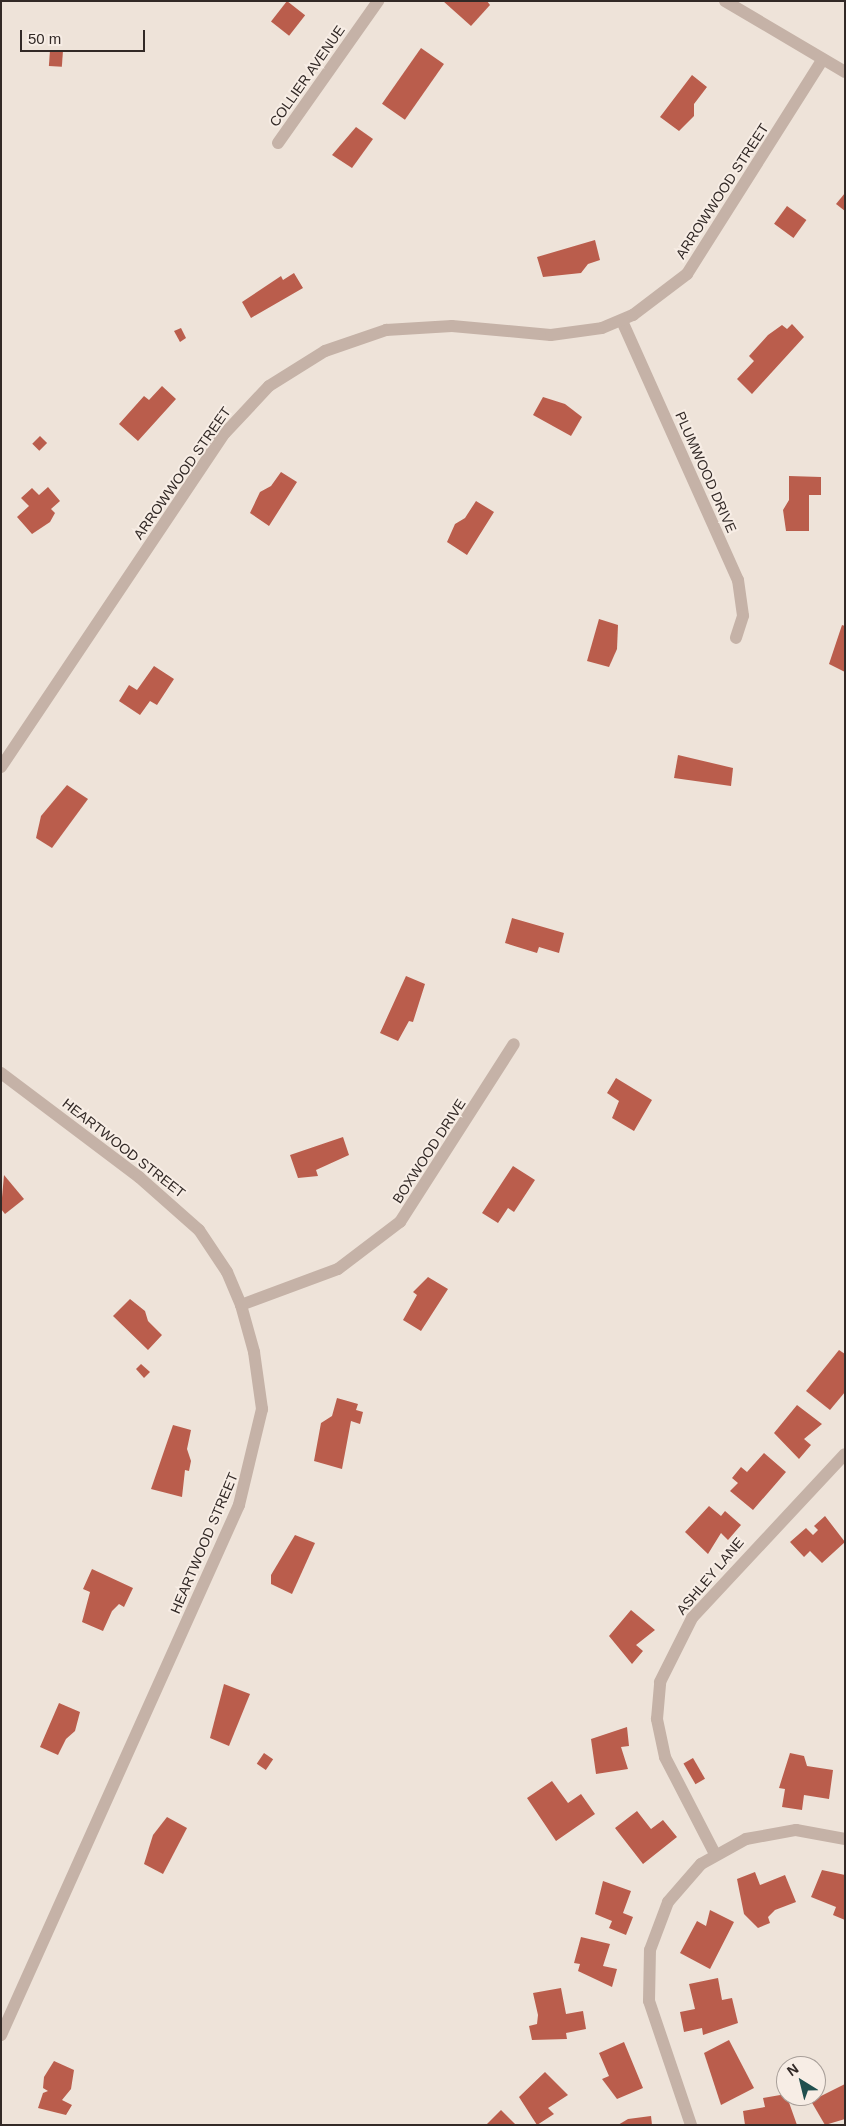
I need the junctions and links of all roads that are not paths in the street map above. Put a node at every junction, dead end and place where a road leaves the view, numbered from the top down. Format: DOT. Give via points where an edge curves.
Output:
graph roads {
  1 [pos="378,1"];
  2 [pos="725,1"];
  3 [pos="823,60"];
  4 [pos="845,72"];
  5 [pos="278,143"];
  6 [pos="622,321"];
  7 [pos="736,638"];
  8 [pos="1,767"];
  9 [pos="514,1044"];
  10 [pos="1,1073"];
  11 [pos="242,1305"];
  12 [pos="845,1454"];
  13 [pos="845,1839"];
  14 [pos="715,1854"];
  15 [pos="1,2035"];
  16 [pos="691,2125"];
  1 -- 5 [label="street, COLLIER AVENUE"];
  2 -- 3 [label="street"];
  3 -- 4 [label="street"];
  3 -- 6 [label="street, ARROWWOOD STREET" via="686,274"];
  6 -- 7 [label="street, PLUMWOOD DRIVE" via="738,580 744,616"];
  6 -- 8 [label="street, ARROWWOOD STREET" via="551,335 452,326 386,330 356,338 297,366 269,386 225,433"];
  9 -- 11 [label="street, BOXWOOD DRIVE" via="400,1222 338,1269"];
  10 -- 11 [label="street, HEARTWOOD STREET" via="180,1212 213,1250"];
  11 -- 15 [label="street, HEARTWOOD STREET" via="262,1409 250,1471"];
  12 -- 14 [label="street, ASHLEY LANE" via="698,1611 672,1652 660,1682 657,1719 665,1757"];
  13 -- 14 [label="street" via="813,1831 779,1831 746,1838"];
  14 -- 16 [label="street" via="689,1875 668,1902 654,1934 648,1967 652,2018"];
}
